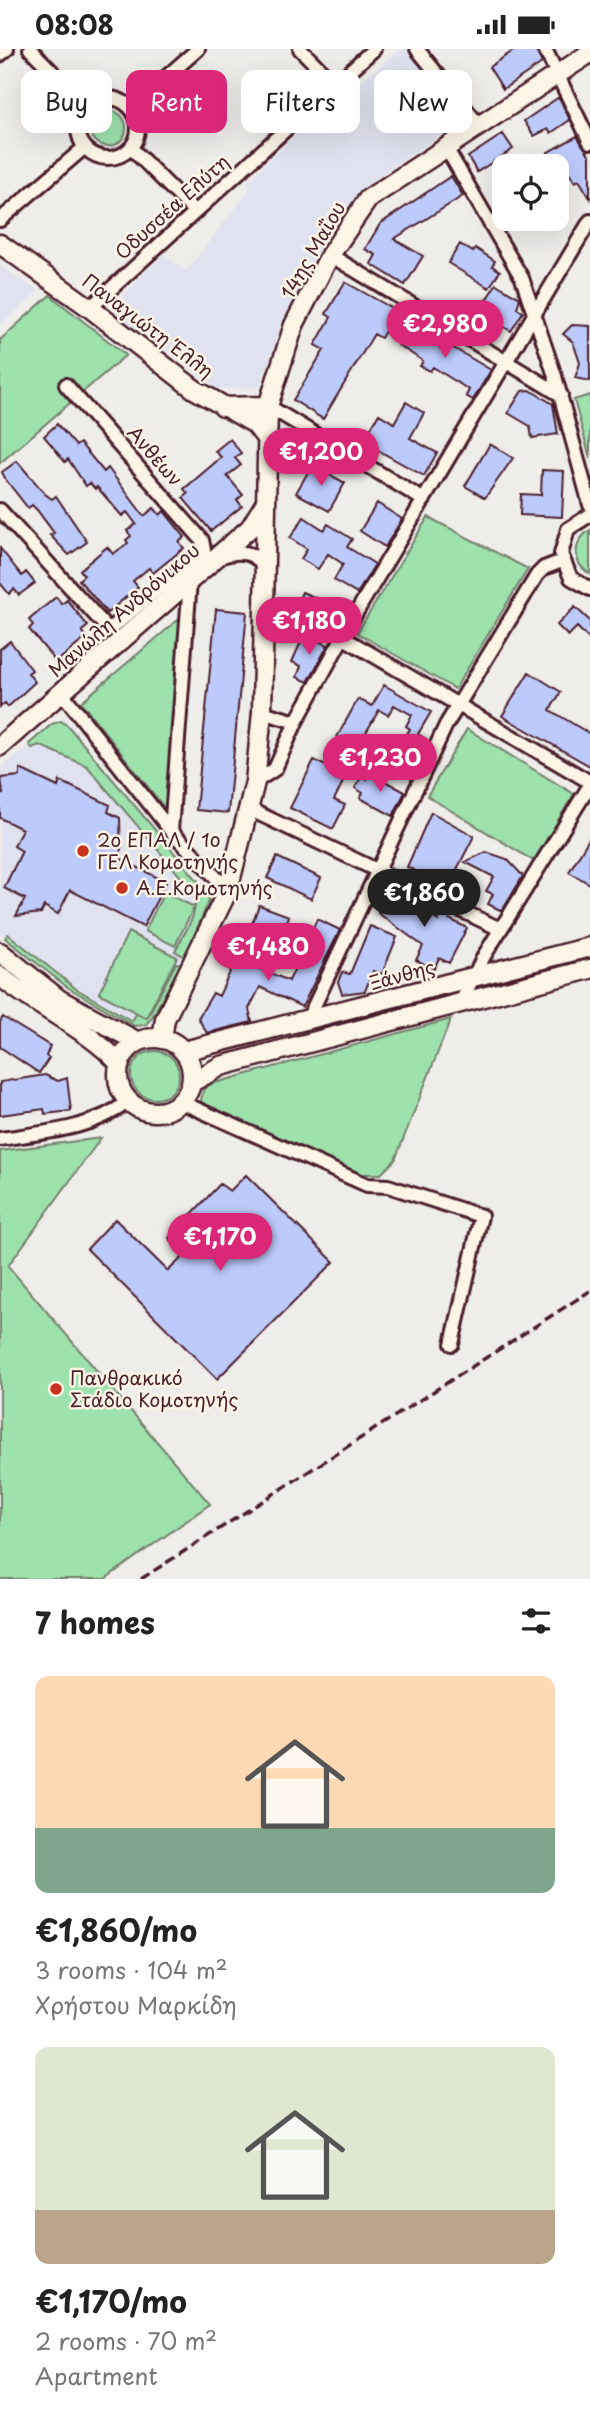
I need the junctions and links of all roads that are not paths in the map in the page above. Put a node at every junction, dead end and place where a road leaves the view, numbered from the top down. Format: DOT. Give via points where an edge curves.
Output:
graph roads {
  1 [pos="7,49"];
  2 [pos="30,49"];
  3 [pos="198,49"];
  4 [pos="300,49"];
  5 [pos="374,49"];
  6 [pos="417,49"];
  7 [pos="545,49"];
  8 [pos="590,53"];
  9 [pos="0,55"];
  10 [pos="51,70"];
  11 [pos="174,70"];
  12 [pos="321,70"];
  13 [pos="351,70"];
  14 [pos="557,73"];
  15 [pos="478,124"];
  16 [pos="80,133"];
  17 [pos="136,133"];
  18 [pos="281,133"];
  19 [pos="590,142"];
  20 [pos="445,146"];
  21 [pos="85,147"];
  22 [pos="131,148"];
  23 [pos="195,212"];
  24 [pos="0,220"];
  25 [pos="590,221"];
  26 [pos="0,244"];
  27 [pos="330,255"];
  28 [pos="90,308"];
  29 [pos="535,313"];
  30 [pos="506,363"];
  31 [pos="66,385"];
  32 [pos="561,395"];
  33 [pos="268,406"];
  34 [pos="223,407"];
  35 [pos="268,441"];
  36 [pos="268,499"];
  37 [pos="424,500"];
  38 [pos="590,505"];
  39 [pos="0,510"];
  40 [pos="590,515"];
  41 [pos="207,557"];
  42 [pos="562,561"];
  43 [pos="267,571"];
  44 [pos="190,581"];
  45 [pos="590,589"];
  46 [pos="159,598"];
  47 [pos="342,637"];
  48 [pos="62,692"];
  49 [pos="458,705"];
  50 [pos="262,712"];
  51 [pos="296,722"];
  52 [pos="0,746"];
  53 [pos="255,782"];
  54 [pos="590,783"];
  55 [pos="250,809"];
  56 [pos="172,831"];
  57 [pos="379,869"];
  58 [pos="228,891"];
  59 [pos="500,929"];
  60 [pos="590,947"];
  61 [pos="0,952"];
  62 [pos="590,969"];
  63 [pos="0,976"];
  64 [pos="472,978"];
  65 [pos="460,1004"];
  66 [pos="307,1022"];
  67 [pos="162,1039"];
  68 [pos="138,1042"];
  69 [pos="184,1051"];
  70 [pos="120,1064"];
  71 [pos="191,1082"];
  72 [pos="129,1101"];
  73 [pos="180,1102"];
  74 [pos="0,1139"];
  75 [pos="452,1344"];
  1 -- 9 [label="street"];
  2 -- 10 [label="street"];
  3 -- 11 [label="street"];
  4 -- 12 [label="street"];
  5 -- 13 [label="street, Οδυσσέα Ελύτη"];
  6 -- 15 [label="street"];
  7 -- 14 [label="street"];
  8 -- 14 [label="street, 14ης Μαΐου"];
  14 -- 15 [label="street, 14ης Μαΐου"];
  14 -- 19 [label="street"];
  15 -- 20 [label="street, 14ης Μαΐου"];
  16 -- 21 [label="street"];
  17 -- 22 [label="street"];
  18 -- 23 [label="street, Οδυσσέα Ελύτη"];
  20 -- 27 [label="street, 14ης Μαΐου" via="368,198"];
  20 -- 29 [label="street" via="518,270"];
  21 -- 22 [label="street" via="107,158 121,156"];
  21 -- 24 [label="street"];
  22 -- 23 [label="street"];
  23 -- 28 [label="street, Οδυσσέα Ελύτη"];
  25 -- 29 [label="street"];
  26 -- 28 [label="street, Παναγιώτη Έλλη"];
  27 -- 30 [label="street"];
  27 -- 33 [label="street, 14ης Μαΐου" via="294,325"];
  28 -- 34 [label="street, Παναγιώτη Έλλη" via="194,390"];
  29 -- 30 [label="street"];
  29 -- 32 [label="street"];
  30 -- 32 [label="street"];
  30 -- 37 [label="street"];
  31 -- 41 [label="street, Ανθέων" via="202,540"];
  32 -- 38 [label="street"];
  33 -- 34 [label="street"];
  33 -- 35 [label="street, 14ης Μαΐου"];
  33 -- 37 [label="street"];
  34 -- 35 [label="street, Παναγιώτη Έλλη" via="255,424"];
  35 -- 36 [label="street, 14ης Μαΐου"];
  36 -- 41 [label="street, Μανώλη Ανδρόνικου" via="257,521"];
  36 -- 43 [label="street, 14ης Μαΐου"];
  37 -- 47 [label="street"];
  39 -- 46 [label="street" via="101,625 107,628"];
  40 -- 42 [label="street" via="578,520 565,535"];
  41 -- 43 [label="street" via="247,552 261,560"];
  41 -- 44 [label="street, Μανώλη Ανδρόνικου"];
  41 -- 46 [label="street"];
  42 -- 45 [label="street" via="571,578"];
  42 -- 49 [label="street" via="537,575"];
  43 -- 50 [label="street, 14ης Μαΐου"];
  44 -- 46 [label="street, Μανώλη Ανδρόνικου"];
  44 -- 56 [label="street"];
  46 -- 48 [label="street, Μανώλη Ανδρόνικου"];
  47 -- 49 [label="street"];
  47 -- 51 [label="street"];
  48 -- 52 [label="street, Μανώλη Ανδρόνικου"];
  48 -- 56 [label="street"];
  49 -- 54 [label="street"];
  49 -- 57 [label="street"];
  50 -- 51 [label="street"];
  50 -- 53 [label="street, 14ης Μαΐου"];
  51 -- 53 [label="street" via="275,769"];
  53 -- 55 [label="street, 14ης Μαΐου"];
  54 -- 59 [label="street"];
  55 -- 57 [label="street"];
  55 -- 58 [label="street, 14ης Μαΐου"];
  56 -- 58 [label="street"];
  57 -- 59 [label="street"];
  57 -- 66 [label="street"];
  58 -- 67 [label="street, 14ης Μαΐου" via="165,1019"];
  59 -- 64 [label="street"];
  60 -- 64 [label="street, Ξάνθης"];
  61 -- 68 [label="street" via="60,1000"];
  62 -- 65 [label="street"];
  63 -- 70 [label="street"];
  64 -- 65 [label="street"];
  64 -- 66 [label="street, Ξάνθης"];
  65 -- 71 [label="street" via="221,1066"];
  66 -- 69 [label="street, Ξάνθης"];
  67 -- 68 [label="street"];
  67 -- 69 [label="street"];
  68 -- 70 [label="street"];
  69 -- 71 [label="street"];
  70 -- 72 [label="street" via="120,1084"];
  71 -- 73 [label="street"];
  72 -- 73 [label="street" via="153,1112"];
  72 -- 74 [label="street" via="89,1123"];
  73 -- 75 [label="street" via="367,1185 388,1185 481,1216"];
}
